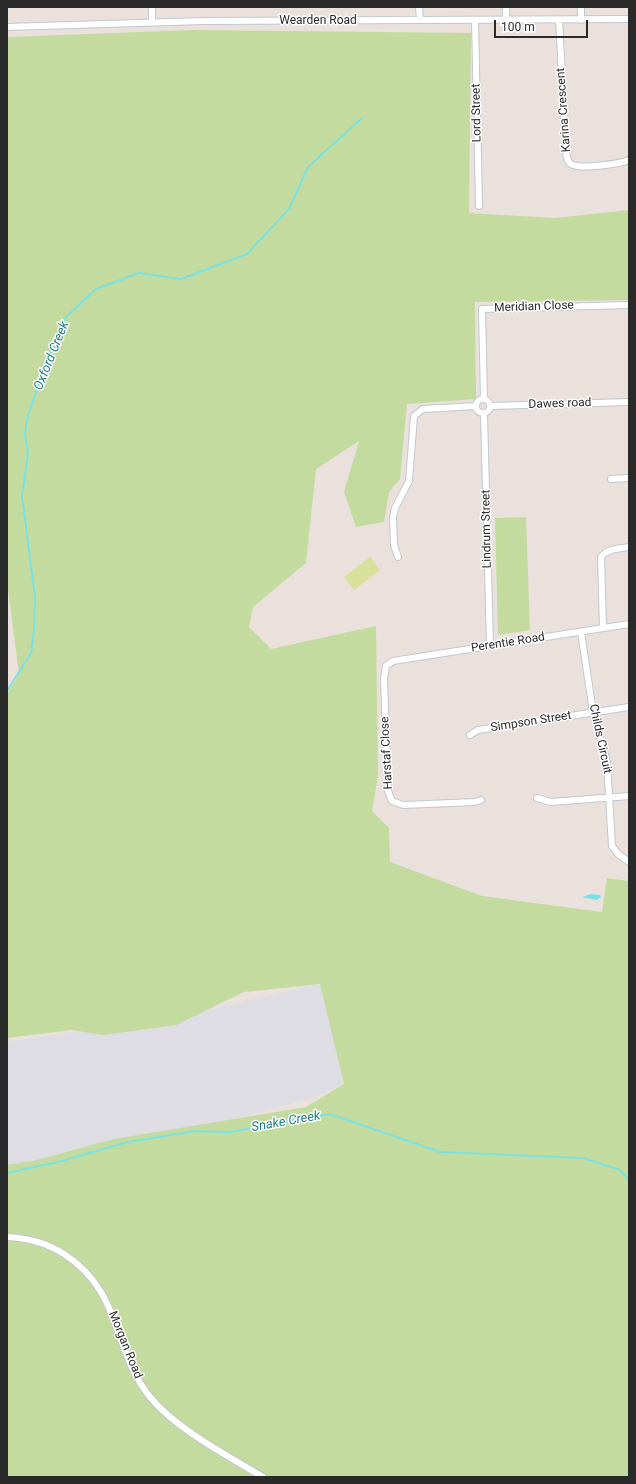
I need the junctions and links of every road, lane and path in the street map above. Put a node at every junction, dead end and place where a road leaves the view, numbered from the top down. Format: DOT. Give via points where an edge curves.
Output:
graph roads {
  1 [pos="152,7"];
  2 [pos="419,7"];
  3 [pos="506,7"];
  4 [pos="581,7"];
  5 [pos="420,20"];
  6 [pos="475,20"];
  7 [pos="506,20"];
  8 [pos="559,20"];
  9 [pos="581,20"];
  10 [pos="629,21"];
  11 [pos="152,22"];
  12 [pos="7,27"];
  13 [pos="629,160"];
  14 [pos="479,206"];
  15 [pos="629,305"];
  16 [pos="484,399"];
  17 [pos="629,402"];
  18 [pos="476,406"];
  19 [pos="491,406"];
  20 [pos="484,414"];
  21 [pos="629,478"];
  22 [pos="611,479"];
  23 [pos="629,547"];
  24 [pos="398,557"];
  25 [pos="629,624"];
  26 [pos="603,628"];
  27 [pos="581,632"];
  28 [pos="490,645"];
  29 [pos="388,664"];
  30 [pos="629,707"];
  31 [pos="593,712"];
  32 [pos="470,735"];
  33 [pos="609,796"];
  34 [pos="629,796"];
  35 [pos="537,798"];
  36 [pos="481,800"];
  37 [pos="629,862"];
  38 [pos="7,1237"];
  39 [pos="263,1477"];
  1 -- 11 [label="street"];
  2 -- 5 [label="street"];
  3 -- 7 [label="street"];
  4 -- 9 [label="street"];
  5 -- 6 [label="street, Wearden Road"];
  5 -- 11 [label="street, Wearden Road"];
  6 -- 7 [label="street, Wearden Road"];
  6 -- 14 [label="street, Lord Street"];
  7 -- 8 [label="street, Wearden Road"];
  8 -- 9 [label="street, Wearden Road"];
  8 -- 13 [label="street, Karina Crescent" via="566,149 569,162 583,166 619,164"];
  9 -- 10 [label="street, Wearden Road"];
  11 -- 12 [label="street, Wearden Road"];
  15 -- 16 [label="street, Meridian Close" via="482,309"];
  16 -- 18 [label="street"];
  16 -- 19 [label="street"];
  17 -- 19 [label="street, Dawes road"];
  18 -- 20 [label="street" via="479,412"];
  18 -- 24 [label="street" via="424,409 414,416 409,481 393,517 394,545"];
  19 -- 20 [label="street"];
  20 -- 28 [label="street, Lindrum Street"];
  21 -- 22 [label="street"];
  23 -- 26 [label="street" via="610,550 601,557"];
  25 -- 26 [label="street, Perentie Road"];
  26 -- 27 [label="street, Perentie Road"];
  27 -- 28 [label="street, Perentie Road"];
  27 -- 31 [label="street, Childs Circuit"];
  28 -- 29 [label="street, Perentie Road" via="393,661"];
  29 -- 36 [label="street, Harstaf Close" via="384,669 384,694 388,792 392,800 403,805"];
  30 -- 31 [label="street, Simpson Street"];
  31 -- 32 [label="street, Simpson Street" via="478,730"];
  31 -- 33 [label="street, Childs Circuit" via="607,762"];
  33 -- 34 [label="street"];
  33 -- 35 [label="street" via="551,802"];
  33 -- 37 [label="street, Childs Circuit" via="612,846"];
  38 -- 39 [label="street, Morgan Road" via="40,1243 57,1250 82,1268 106,1299 136,1373 160,1409 180,1425"];
}
